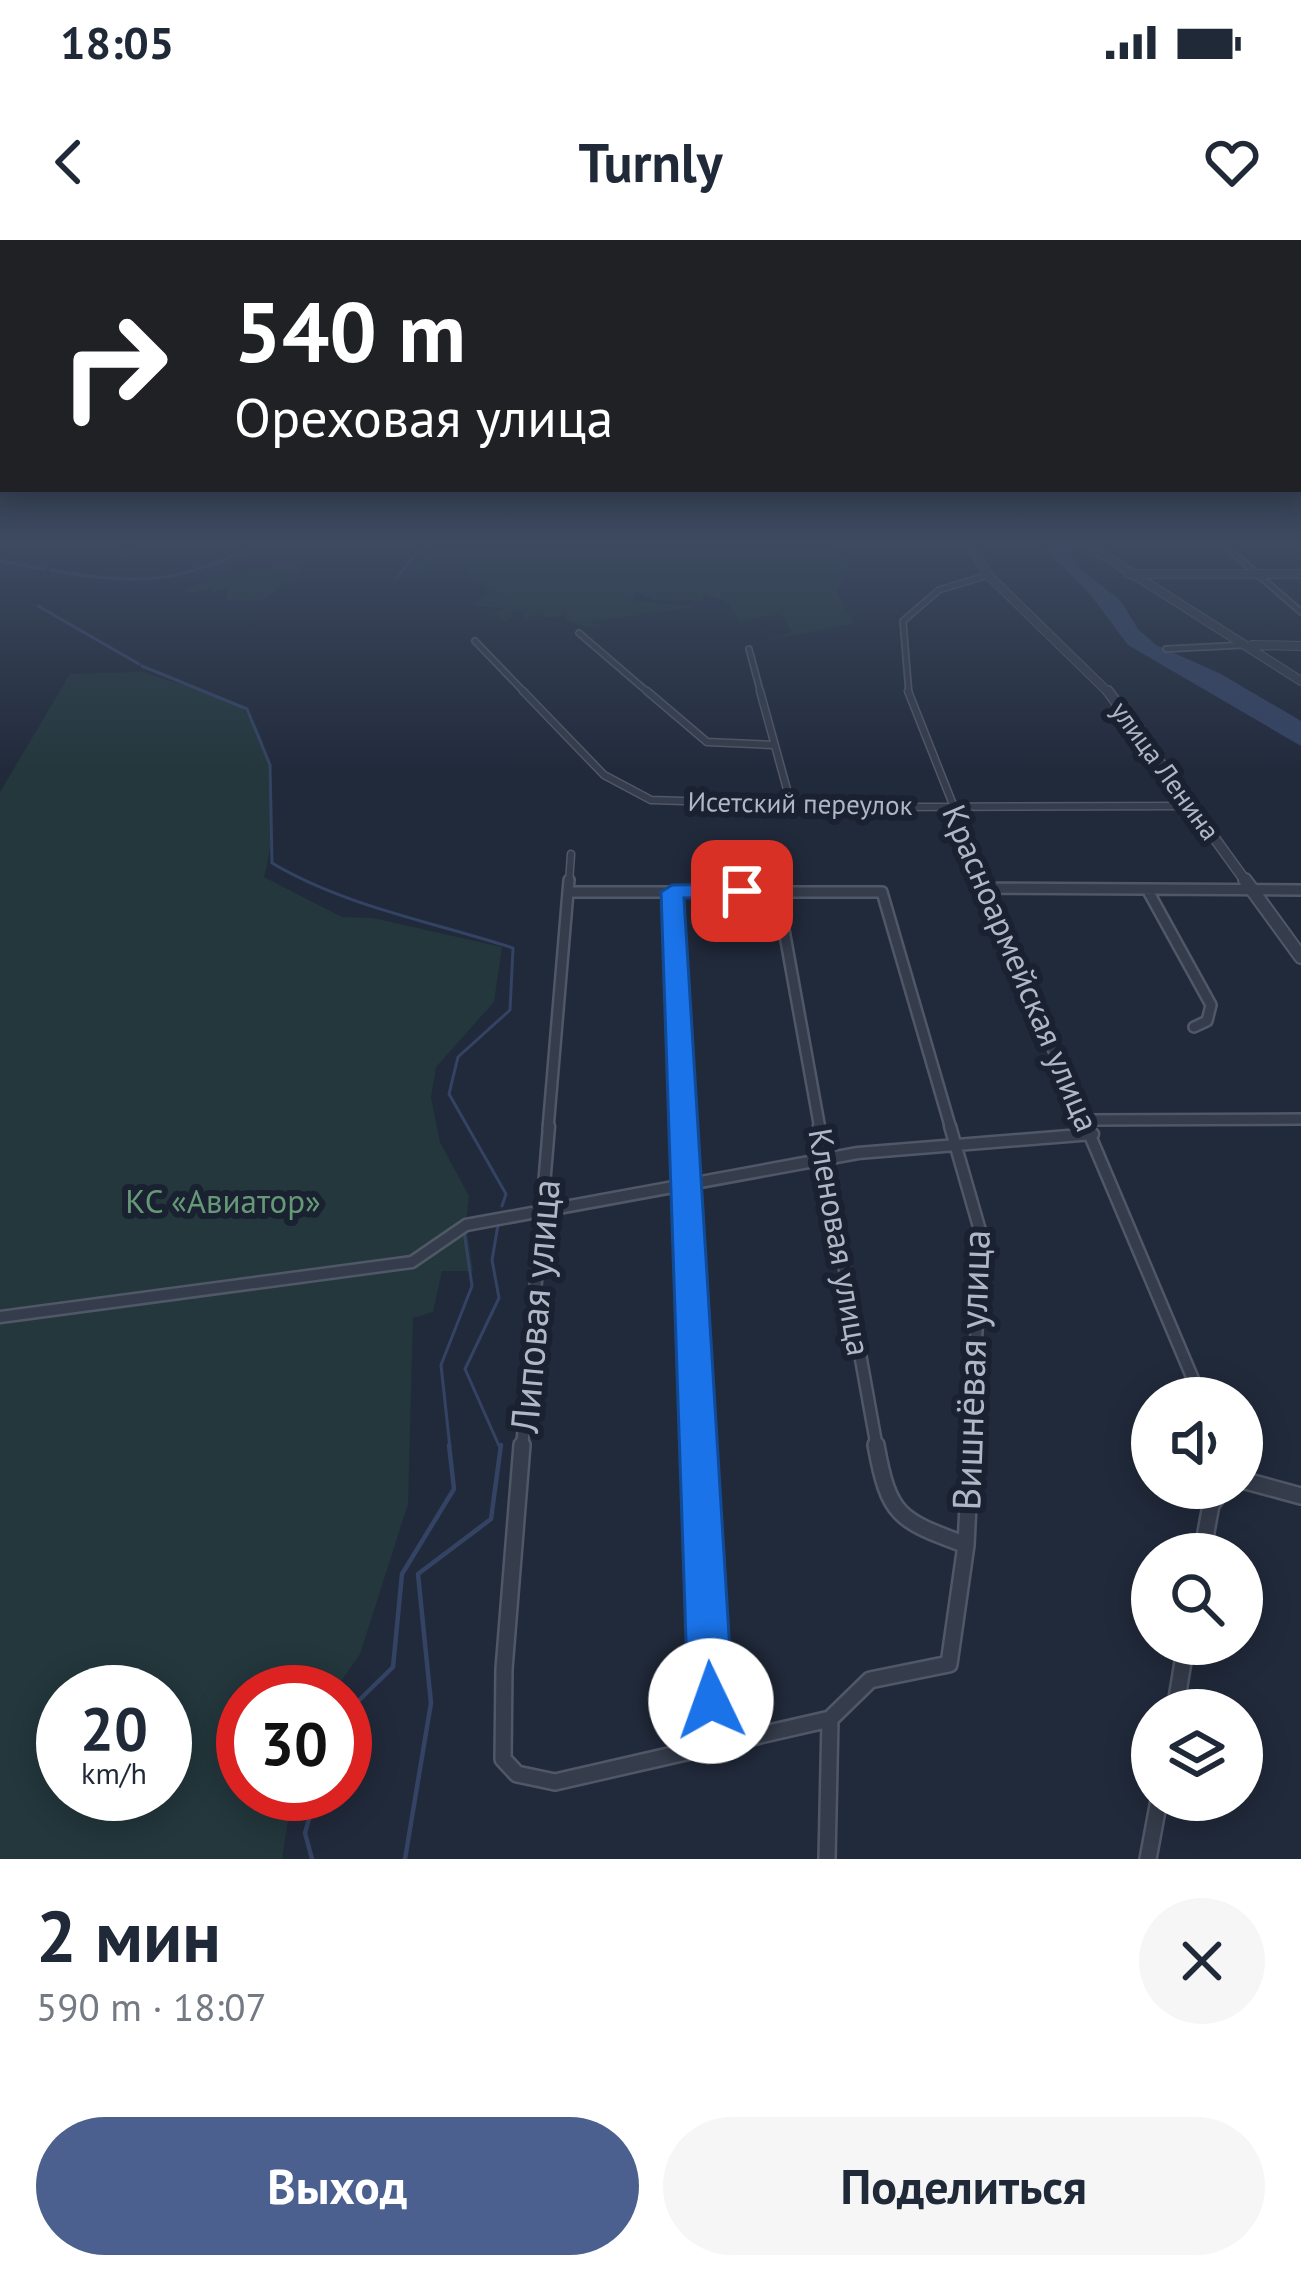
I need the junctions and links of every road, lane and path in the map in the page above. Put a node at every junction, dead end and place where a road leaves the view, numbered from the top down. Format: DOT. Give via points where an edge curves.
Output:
graph roads {
  1 [pos="903,622"];
  2 [pos="1038,622"];
  3 [pos="1210,622"];
  4 [pos="579,633"];
  5 [pos="476,641"];
  6 [pos="1251,645"];
  7 [pos="1301,646"];
  8 [pos="748,649"];
  9 [pos="1166,649"];
  10 [pos="1301,681"];
  11 [pos="773,745"];
  12 [pos="791,804"];
  13 [pos="951,806"];
  14 [pos="1190,806"];
  15 [pos="571,854"];
  16 [pos="986,888"];
  17 [pos="1147,889"];
  18 [pos="1253,889"];
  19 [pos="1301,890"];
  20 [pos="777,891"];
  21 [pos="568,892"];
  22 [pos="672,892"];
  23 [pos="1301,957"];
  24 [pos="1194,1028"];
  25 [pos="1086,1120"];
  26 [pos="1301,1120"];
  27 [pos="1093,1134"];
  28 [pos="958,1143"];
  29 [pos="825,1160"];
  30 [pos="688,1185"];
  31 [pos="543,1209"];
  32 [pos="0,1317"];
  33 [pos="1193,1377"];
  34 [pos="1263,1486"];
  35 [pos="1301,1496"];
  36 [pos="966,1545"];
  37 [pos="830,1719"];
  38 [pos="713,1748"];
  39 [pos="1155,1821"];
  40 [pos="827,1859"];
  41 [pos="1148,1859"];
  1 -- 13 [label="street, Красноармейская улица" via="907,688"];
  2 -- 14 [label="street, улица Ленина" via="1083,660"];
  3 -- 6 [label="street"];
  4 -- 11 [label="street" via="707,742"];
  5 -- 12 [label="street, Исетский переулок" via="625,790 651,800"];
  6 -- 7 [label="street"];
  6 -- 9 [label="street"];
  6 -- 10 [label="street"];
  8 -- 11 [label="street"];
  11 -- 12 [label="street"];
  12 -- 13 [label="street, Исетский переулок"];
  13 -- 14 [label="street, Исетский переулок"];
  13 -- 16 [label="street, Красноармейская улица"];
  14 -- 18 [label="street, улица Ленина"];
  15 -- 21 [label="street, Липовая улица"];
  16 -- 17 [label="street"];
  16 -- 25 [label="street, Красноармейская улица"];
  17 -- 18 [label="street"];
  17 -- 24 [label="street" via="1210,1005 1208,1021"];
  18 -- 19 [label="street"];
  18 -- 23 [label="street, улица Ленина"];
  20 -- 22 [label="street"];
  20 -- 28 [label="street, Вишнёвая улица" via="882,892"];
  20 -- 29 [label="street, Кленовая улица"];
  21 -- 22 [label="street"];
  21 -- 31 [label="street, Липовая улица"];
  22 -- 30 [label="street"];
  25 -- 26 [label="street"];
  25 -- 27 [label="street, Красноармейская улица"];
  27 -- 28 [label="street"];
  27 -- 33 [label="street, Красноармейская улица"];
  28 -- 29 [label="street"];
  28 -- 36 [label="street, Вишнёвая улица" via="981,1234"];
  29 -- 30 [label="street"];
  29 -- 36 [label="street, Кленовая улица" via="886,1499 907,1523"];
  30 -- 31 [label="street"];
  30 -- 38 [label="street"];
  31 -- 32 [label="street" via="455,1229 412,1262"];
  31 -- 38 [label="street, Липовая улица" via="503,1759 517,1774 555,1782"];
  34 -- 35 [label="street"];
  36 -- 37 [label="street, Вишнёвая улица" via="950,1664 870,1680"];
  37 -- 38 [label="street"];
  37 -- 40 [label="street"];
  39 -- 41 [label="street"];
}
